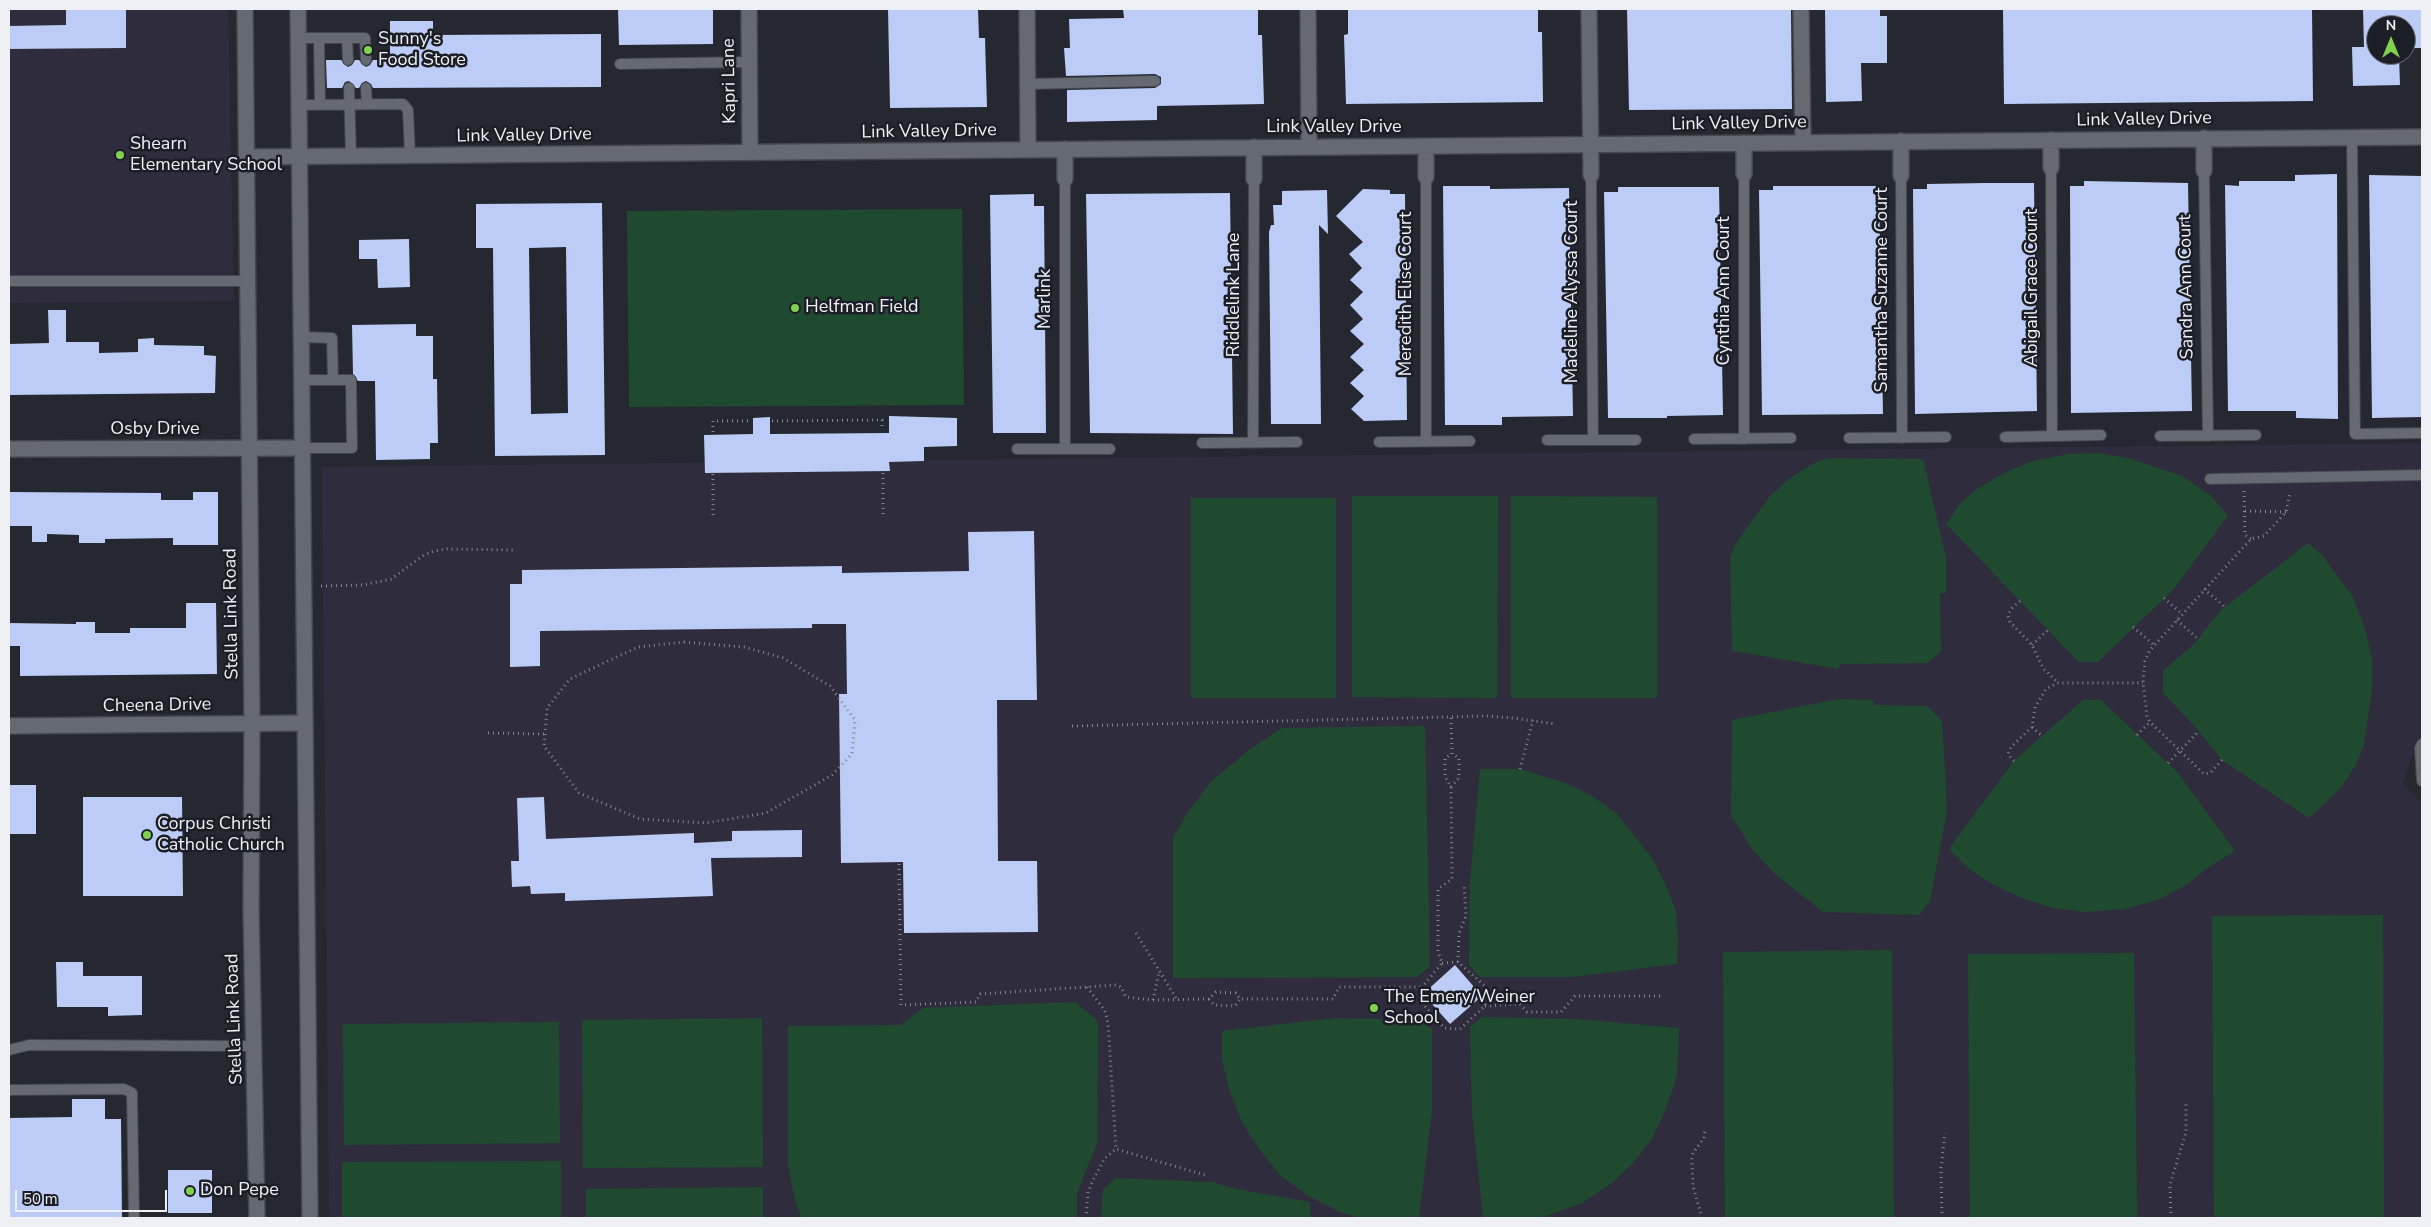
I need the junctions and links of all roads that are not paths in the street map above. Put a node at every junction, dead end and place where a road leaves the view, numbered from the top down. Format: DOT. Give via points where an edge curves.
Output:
graph roads {
  1 [pos="245,9"];
  2 [pos="298,9"];
  3 [pos="749,9"];
  4 [pos="1027,9"];
  5 [pos="1308,9"];
  6 [pos="1588,9"];
  7 [pos="1801,9"];
  8 [pos="298,38"];
  9 [pos="319,38"];
  10 [pos="347,38"];
  11 [pos="348,60"];
  12 [pos="366,60"];
  13 [pos="749,62"];
  14 [pos="620,64"];
  15 [pos="1154,81"];
  16 [pos="1028,84"];
  17 [pos="349,88"];
  18 [pos="366,88"];
  19 [pos="350,104"];
  20 [pos="367,104"];
  21 [pos="298,105"];
  22 [pos="320,105"];
  23 [pos="2352,137"];
  24 [pos="2422,137"];
  25 [pos="2204,138"];
  26 [pos="2051,140"];
  27 [pos="1901,141"];
  28 [pos="1803,142"];
  29 [pos="1744,143"];
  30 [pos="1591,144"];
  31 [pos="1426,146"];
  32 [pos="1254,147"];
  33 [pos="1309,147"];
  34 [pos="1065,149"];
  35 [pos="1028,150"];
  36 [pos="750,152"];
  37 [pos="351,156"];
  38 [pos="410,156"];
  39 [pos="246,157"];
  40 [pos="299,157"];
  41 [pos="2051,168"];
  42 [pos="2204,171"];
  43 [pos="1744,174"];
  44 [pos="1591,175"];
  45 [pos="1902,176"];
  46 [pos="1426,177"];
  47 [pos="1254,179"];
  48 [pos="1065,180"];
  49 [pos="9,281"];
  50 [pos="247,281"];
  51 [pos="301,337"];
  52 [pos="302,380"];
  53 [pos="333,380"];
  54 [pos="2422,433"];
  55 [pos="2101,435"];
  56 [pos="2256,435"];
  57 [pos="2052,436"];
  58 [pos="2160,436"];
  59 [pos="2208,436"];
  60 [pos="1946,437"];
  61 [pos="2005,437"];
  62 [pos="1791,438"];
  63 [pos="1848,438"];
  64 [pos="1902,438"];
  65 [pos="1694,439"];
  66 [pos="1744,439"];
  67 [pos="1547,440"];
  68 [pos="1593,440"];
  69 [pos="1636,440"];
  70 [pos="1426,441"];
  71 [pos="1470,441"];
  72 [pos="1253,442"];
  73 [pos="1297,442"];
  74 [pos="1380,442"];
  75 [pos="1202,443"];
  76 [pos="249,448"];
  77 [pos="302,448"];
  78 [pos="9,449"];
  79 [pos="1017,449"];
  80 [pos="1065,449"];
  81 [pos="1110,449"];
  82 [pos="2422,475"];
  83 [pos="2210,479"];
  84 [pos="252,723"];
  85 [pos="305,723"];
  86 [pos="9,726"];
  87 [pos="2422,744"];
  88 [pos="2422,781"];
  89 [pos="253,1046"];
  90 [pos="9,1050"];
  91 [pos="9,1090"];
  92 [pos="134,1218"];
  93 [pos="257,1218"];
  94 [pos="310,1218"];
  1 -- 39 [label="street, Stella Link Road"];
  2 -- 8 [label="street"];
  3 -- 13 [label="street, Kapri Lane"];
  4 -- 16 [label="street"];
  5 -- 33 [label="street"];
  6 -- 30 [label="street, Madeline Alyssa Court"];
  7 -- 28 [label="street"];
  8 -- 9 [label="lane"];
  8 -- 21 [label="street"];
  9 -- 10 [label="lane"];
  9 -- 22 [label="lane"];
  10 -- 11 [label="lane"];
  10 -- 12 [label="lane" via="365,38"];
  13 -- 14 [label="lane"];
  13 -- 36 [label="street, Kapri Lane"];
  15 -- 16 [label="lane"];
  16 -- 35 [label="street"];
  17 -- 19 [label="lane"];
  18 -- 20 [label="lane"];
  19 -- 20 [label="lane"];
  19 -- 22 [label="lane"];
  19 -- 37 [label="lane"];
  20 -- 38 [label="lane" via="403,104 408,110"];
  21 -- 22 [label="lane"];
  21 -- 40 [label="street"];
  23 -- 24 [label="street, Link Valley Drive"];
  23 -- 25 [label="street, Link Valley Drive"];
  23 -- 54 [label="lane" via="2355,434"];
  25 -- 26 [label="street, Link Valley Drive"];
  25 -- 42 [label="street, Sandra Ann Court"];
  26 -- 27 [label="street, Link Valley Drive"];
  26 -- 41 [label="street, Abigail Grace Court"];
  27 -- 28 [label="street, Link Valley Drive"];
  27 -- 45 [label="street, Samantha Suzanne Court"];
  28 -- 29 [label="street, Link Valley Drive"];
  29 -- 30 [label="street, Link Valley Drive"];
  29 -- 43 [label="street, Cynthia Ann Court"];
  30 -- 31 [label="street, Link Valley Drive"];
  30 -- 44 [label="street, Madeline Alyssa Court"];
  31 -- 33 [label="street, Link Valley Drive"];
  31 -- 46 [label="street, Meredith Elise Court"];
  32 -- 33 [label="street, Link Valley Drive"];
  32 -- 34 [label="street, Link Valley Drive"];
  32 -- 47 [label="street, Riddlelink Lane"];
  34 -- 35 [label="street, Link Valley Drive"];
  34 -- 48 [label="street, Marlink"];
  35 -- 36 [label="street, Link Valley Drive"];
  36 -- 38 [label="street, Link Valley Drive"];
  37 -- 38 [label="street, Link Valley Drive"];
  37 -- 40 [label="street, Link Valley Drive"];
  39 -- 40 [label="street, Link Valley Drive"];
  39 -- 50 [label="street, Stella Link Road"];
  40 -- 51 [label="street"];
  41 -- 57 [label="lane, Abigail Grace Court"];
  42 -- 59 [label="lane, Sandra Ann Court"];
  43 -- 66 [label="lane, Cynthia Ann Court"];
  44 -- 68 [label="lane, Madeline Alyssa Court"];
  45 -- 64 [label="lane, Samantha Suzanne Court"];
  46 -- 70 [label="lane, Meredith Elise Court"];
  47 -- 72 [label="lane, Riddlelink Lane"];
  48 -- 80 [label="lane, Marlink"];
  49 -- 50 [label="lane"];
  50 -- 76 [label="street, Stella Link Road"];
  51 -- 52 [label="street"];
  51 -- 53 [label="lane" via="332,338"];
  52 -- 53 [label="lane"];
  52 -- 77 [label="street"];
  53 -- 77 [label="lane" via="350,380 352,448"];
  55 -- 57 [label="lane"];
  56 -- 59 [label="lane"];
  57 -- 61 [label="lane"];
  58 -- 59 [label="lane"];
  60 -- 64 [label="lane"];
  62 -- 66 [label="lane"];
  63 -- 64 [label="lane"];
  65 -- 66 [label="lane"];
  67 -- 68 [label="lane"];
  68 -- 69 [label="lane"];
  70 -- 71 [label="lane"];
  70 -- 74 [label="lane"];
  72 -- 73 [label="lane"];
  72 -- 75 [label="lane"];
  76 -- 77 [label="street, Osby Drive"];
  76 -- 78 [label="street, Osby Drive"];
  76 -- 84 [label="street, Stella Link Road"];
  77 -- 85 [label="street"];
  79 -- 80 [label="lane"];
  80 -- 81 [label="lane"];
  82 -- 83 [label="lane"];
  84 -- 85 [label="street, Cheena Drive"];
  84 -- 86 [label="street, Cheena Drive"];
  84 -- 89 [label="street, Stella Link Road"];
  85 -- 94 [label="street"];
  87 -- 88 [label="lane"];
  89 -- 90 [label="lane" via="29,1045"];
  89 -- 93 [label="street, Stella Link Road"];
  91 -- 92 [label="lane" via="124,1089 132,1093"];
}
